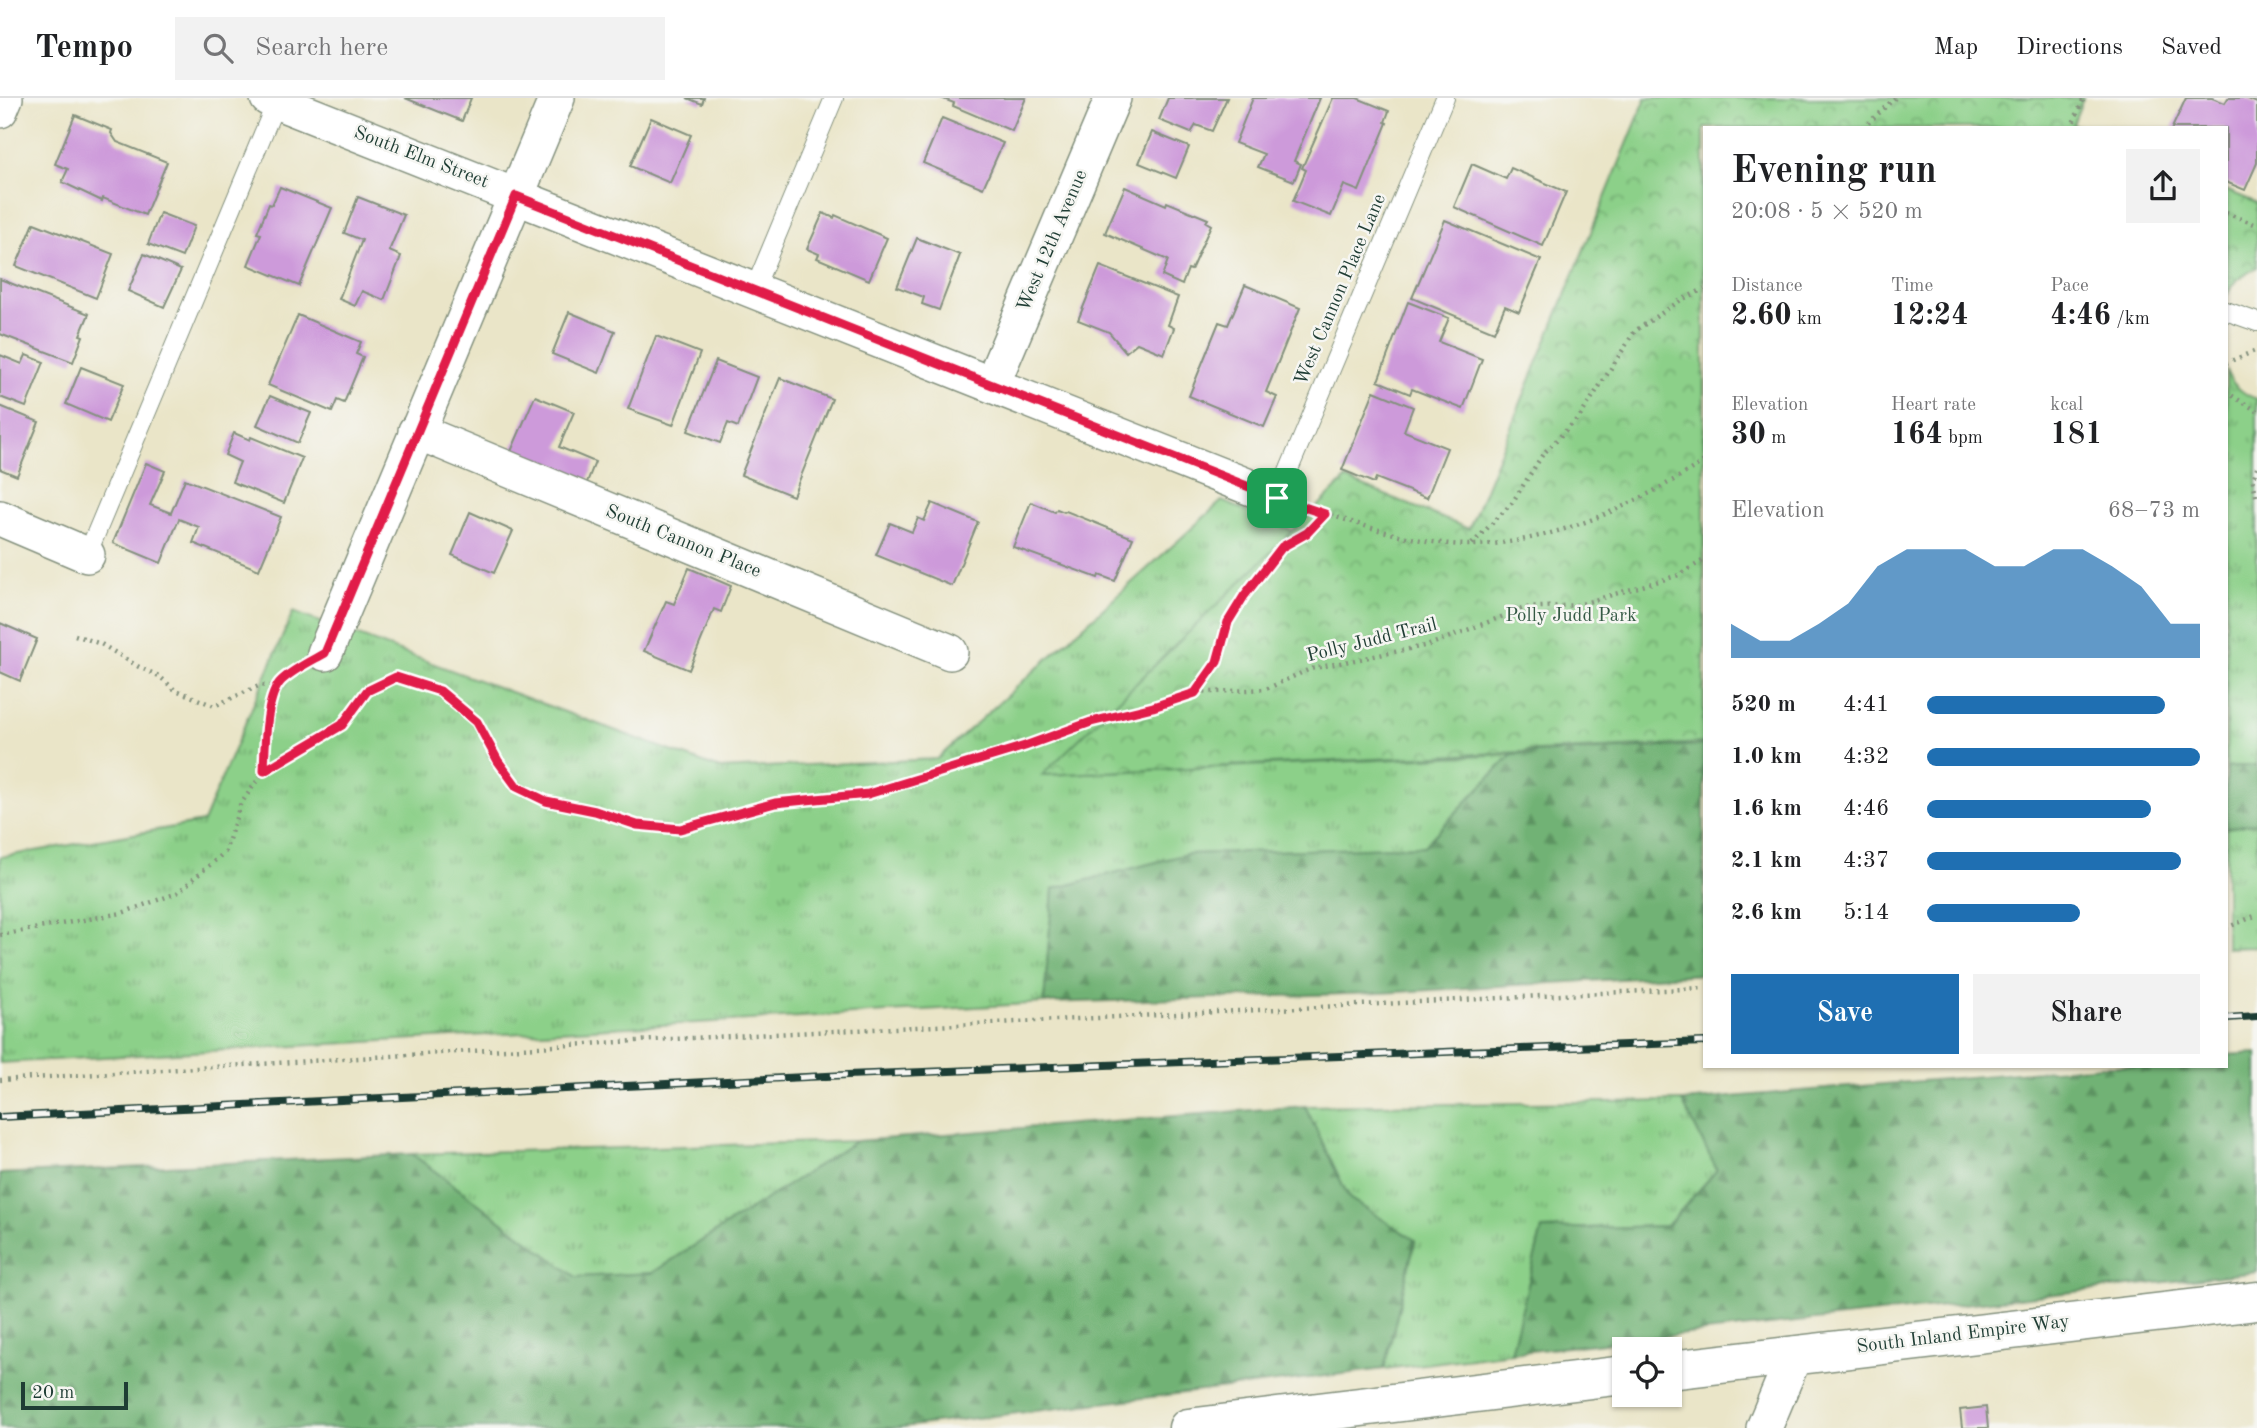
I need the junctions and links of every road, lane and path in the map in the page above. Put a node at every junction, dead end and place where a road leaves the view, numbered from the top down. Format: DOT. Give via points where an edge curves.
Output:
graph roads {
  1 [pos="5,98"];
  2 [pos="557,98"];
  3 [pos="834,98"];
  4 [pos="1113,98"];
  5 [pos="1445,98"];
  6 [pos="1895,98"];
  7 [pos="2084,98"];
  8 [pos="274,99"];
  9 [pos="0,110"];
  10 [pos="1865,126"];
  11 [pos="2072,126"];
  12 [pos="516,196"];
  13 [pos="2228,214"];
  14 [pos="2257,225"];
  15 [pos="754,289"];
  16 [pos="1703,289"];
  17 [pos="2228,313"];
  18 [pos="2257,322"];
  19 [pos="2257,350"];
  20 [pos="2228,362"];
  21 [pos="992,384"];
  22 [pos="2228,393"];
  23 [pos="2257,411"];
  24 [pos="416,431"];
  25 [pos="1703,462"];
  26 [pos="2257,467"];
  27 [pos="1277,498"];
  28 [pos="2257,501"];
  29 [pos="1325,514"];
  30 [pos="0,518"];
  31 [pos="1472,545"];
  32 [pos="87,555"];
  33 [pos="1703,561"];
  34 [pos="75,635"];
  35 [pos="950,652"];
  36 [pos="325,653"];
  37 [pos="278,687"];
  38 [pos="1195,693"];
  39 [pos="264,771"];
  40 [pos="2257,915"];
  41 [pos="2228,927"];
  42 [pos="0,935"];
  43 [pos="1703,988"];
  44 [pos="0,1080"];
  45 [pos="2257,1301"];
  46 [pos="1795,1354"];
  47 [pos="1682,1368"];
  48 [pos="1612,1376"];
  49 [pos="1188,1428"];
  50 [pos="1764,1428"];
  1 -- 9 [label="street"];
  2 -- 12 [label="street"];
  3 -- 15 [label="lane"];
  4 -- 21 [label="street, West 12th Avenue"];
  5 -- 27 [label="lane, West Cannon Place Lane"];
  6 -- 10 [label="path"];
  7 -- 11 [label="path"];
  8 -- 12 [label="street, South Elm Street"];
  8 -- 32 [label="lane"];
  12 -- 15 [label="street, South Elm Street"];
  12 -- 24 [label="street"];
  13 -- 14 [label="path"];
  15 -- 21 [label="street, South Elm Street"];
  16 -- 31 [label="path" via="1635,331 1581,415 1543,454 1512,503"];
  17 -- 18 [label="lane"];
  19 -- 20 [label="path"];
  21 -- 27 [label="street, South Elm Street"];
  22 -- 23 [label="path"];
  24 -- 35 [label="street, South Cannon Place"];
  24 -- 36 [label="street"];
  25 -- 31 [label="path" via="1616,511 1532,537"];
  26 -- 28 [label="path" via="2253,480"];
  27 -- 29 [label="path"];
  29 -- 31 [label="path" via="1422,540"];
  29 -- 38 [label="path" via="1307,533 1282,547 1244,596 1228,622 1217,662"];
  30 -- 32 [label="street"];
  33 -- 38 [label="path, Polly Judd Trail" via="1679,575 1578,605 1524,608 1429,645 1310,669 1266,689"];
  34 -- 37 [label="path" via="101,644 174,689 214,706 261,685"];
  36 -- 37 [label="path" via="280,681"];
  37 -- 39 [label="path" via="266,725"];
  38 -- 39 [label="path, Polly Judd Trail" via="868,794 775,803 680,829 637,825 546,801 517,787 477,722 440,691 396,677 367,691 342,725"];
  39 -- 42 [label="path, Polly Judd Trail" via="240,805 225,852 177,892 122,913"];
  40 -- 41 [label="path"];
  43 -- 44 [label="path" via="652,1040"];
  45 -- 46 [label="street, South Inland Empire Way"];
  46 -- 47 [label="street, South Inland Empire Way"];
  46 -- 50 [label="street"];
  48 -- 49 [label="street"];
}
